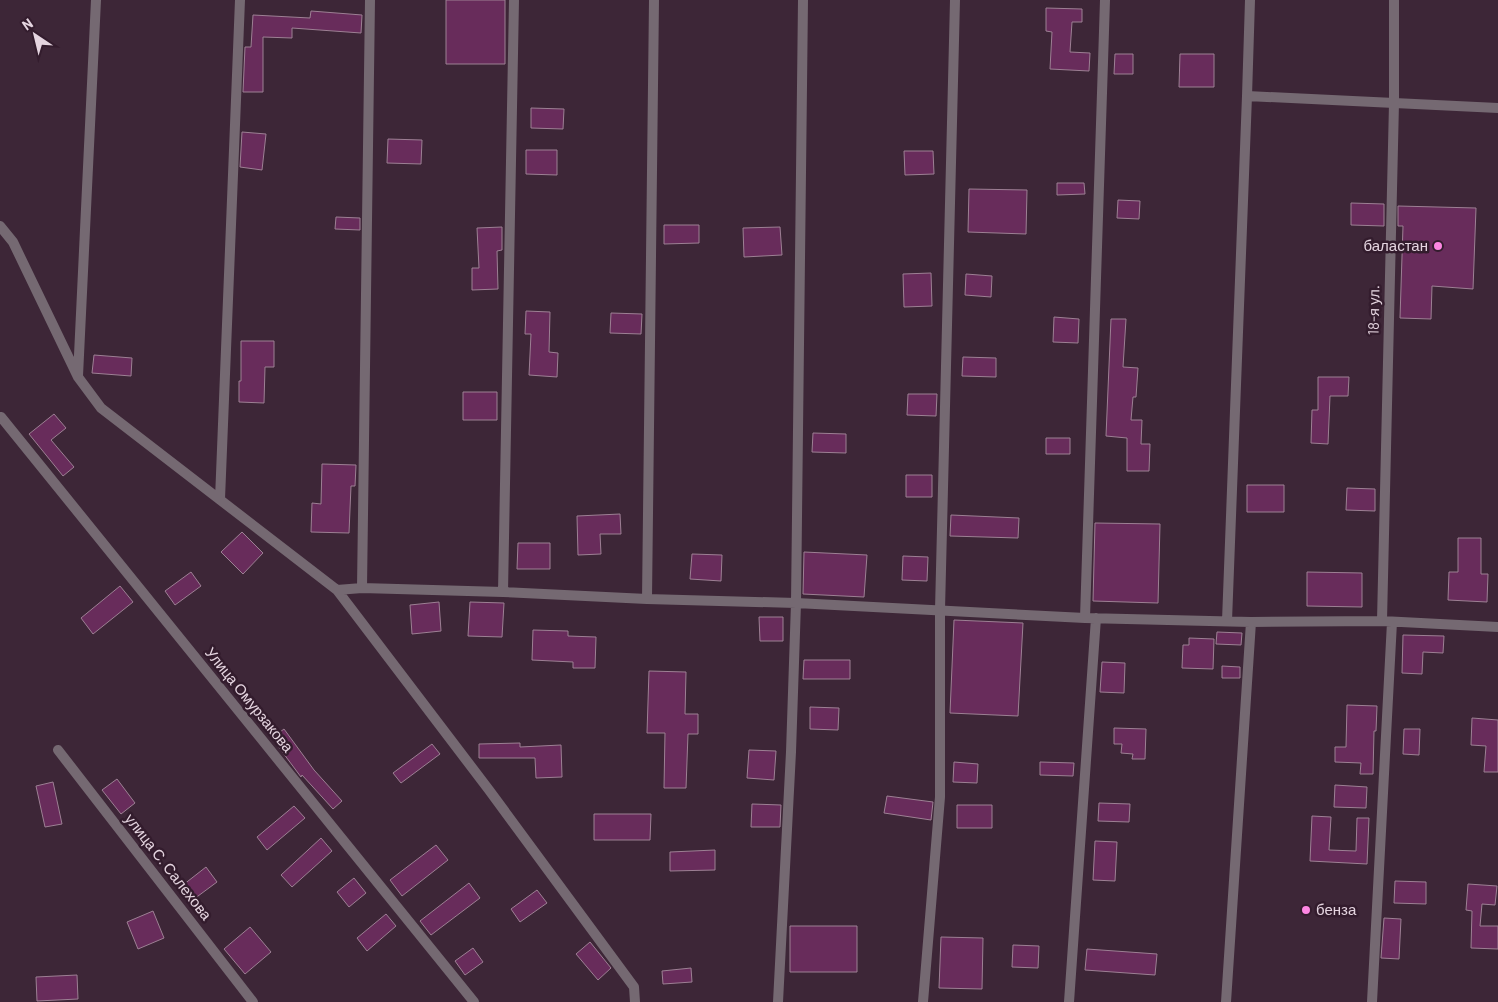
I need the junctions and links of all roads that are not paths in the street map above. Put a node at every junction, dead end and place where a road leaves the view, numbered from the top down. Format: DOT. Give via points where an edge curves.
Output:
graph roads {
  1 [pos="96,0"];
  2 [pos="240,0"];
  3 [pos="370,0"];
  4 [pos="514,0"];
  5 [pos="654,0"];
  6 [pos="803,0"];
  7 [pos="955,0"];
  8 [pos="1106,0"];
  9 [pos="1250,0"];
  10 [pos="1394,0"];
  11 [pos="1247,96"];
  12 [pos="1394,103"];
  13 [pos="1498,108"];
  14 [pos="0,226"];
  15 [pos="78,376"];
  16 [pos="1,417"];
  17 [pos="220,499"];
  18 [pos="362,588"];
  19 [pos="337,590"];
  20 [pos="503,592"];
  21 [pos="647,599"];
  22 [pos="796,603"];
  23 [pos="940,610"];
  24 [pos="1091,618"];
  25 [pos="1227,621"];
  26 [pos="1251,622"];
  27 [pos="1387,622"];
  28 [pos="1498,627"];
  29 [pos="58,750"];
  30 [pos="254,1002"];
  31 [pos="474,1002"];
  32 [pos="634,1002"];
  33 [pos="778,1002"];
  34 [pos="923,1002"];
  35 [pos="1069,1002"];
  36 [pos="1226,1002"];
  37 [pos="1372,1002"];
  1 -- 15 [label="street"];
  2 -- 17 [label="street"];
  3 -- 18 [label="street"];
  4 -- 20 [label="street"];
  5 -- 21 [label="street"];
  6 -- 22 [label="street"];
  7 -- 23 [label="street"];
  8 -- 24 [label="street"];
  9 -- 11 [label="street"];
  10 -- 12 [label="street, 18-я ул."];
  11 -- 12 [label="street"];
  11 -- 25 [label="street"];
  12 -- 13 [label="street"];
  12 -- 27 [label="street, 18-я ул."];
  14 -- 15 [label="street" via="14,242"];
  15 -- 17 [label="street" via="101,408"];
  16 -- 31 [label="street, Улица Омурзакова"];
  17 -- 19 [label="street"];
  18 -- 19 [label="street"];
  18 -- 20 [label="street"];
  19 -- 32 [label="street" via="634,987"];
  20 -- 21 [label="street"];
  21 -- 22 [label="street"];
  22 -- 23 [label="street"];
  22 -- 33 [label="street"];
  23 -- 24 [label="street"];
  23 -- 34 [label="street" via="940,797"];
  24 -- 25 [label="street"];
  24 -- 35 [label="street"];
  25 -- 26 [label="street"];
  26 -- 27 [label="street"];
  26 -- 36 [label="street"];
  27 -- 28 [label="street"];
  27 -- 37 [label="street, 18-я ул."];
  29 -- 30 [label="street, улица С. Салехова"];
}
